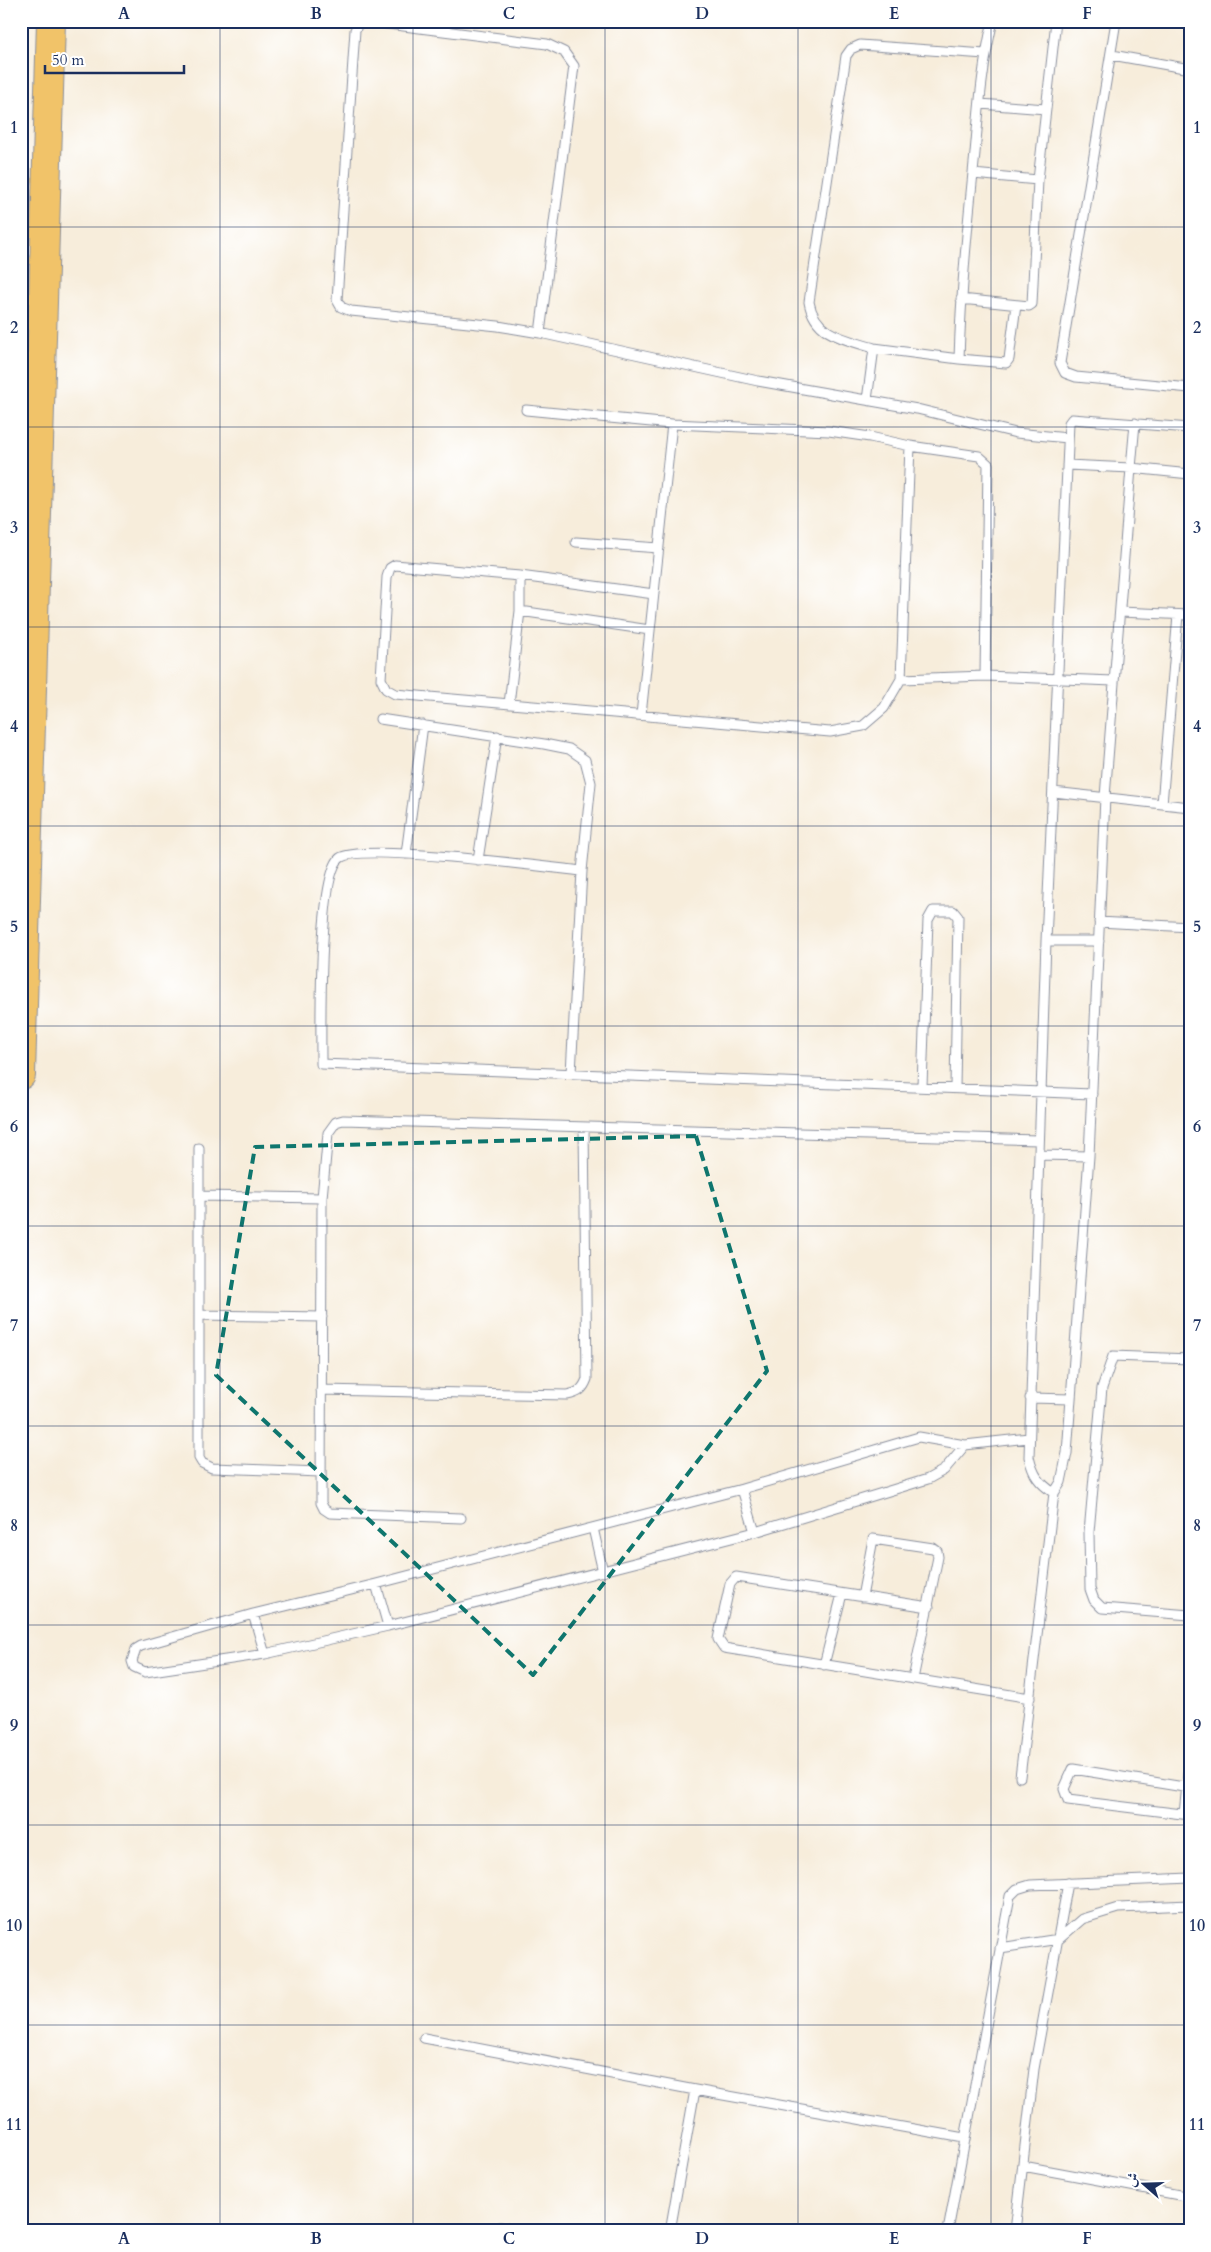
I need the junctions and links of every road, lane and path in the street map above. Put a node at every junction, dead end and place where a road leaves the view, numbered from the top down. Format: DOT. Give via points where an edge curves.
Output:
graph roads {
  1 [pos="51,21"];
  2 [pos="993,21"];
  3 [pos="1056,21"];
  4 [pos="1116,21"];
  5 [pos="985,54"];
  6 [pos="1112,55"];
  7 [pos="1190,69"];
  8 [pos="980,104"];
  9 [pos="1046,109"];
  10 [pos="973,174"];
  11 [pos="1038,180"];
  12 [pos="961,299"];
  13 [pos="1016,305"];
  14 [pos="540,333"];
  15 [pos="874,348"];
  16 [pos="958,358"];
  17 [pos="1190,388"];
  18 [pos="866,400"];
  19 [pos="526,410"];
  20 [pos="1135,423"];
  21 [pos="672,424"];
  22 [pos="1190,428"];
  23 [pos="1068,438"];
  24 [pos="910,446"];
  25 [pos="1067,465"];
  26 [pos="1131,468"];
  27 [pos="1190,474"];
  28 [pos="576,542"];
  29 [pos="659,548"];
  30 [pos="520,576"];
  31 [pos="654,594"];
  32 [pos="520,611"];
  33 [pos="1120,612"];
  34 [pos="1178,615"];
  35 [pos="1190,616"];
  36 [pos="650,630"];
  37 [pos="985,676"];
  38 [pos="1058,679"];
  39 [pos="901,680"];
  40 [pos="1114,681"];
  41 [pos="509,704"];
  42 [pos="640,715"];
  43 [pos="380,719"];
  44 [pos="423,725"];
  45 [pos="497,736"];
  46 [pos="1053,792"];
  47 [pos="1105,797"];
  48 [pos="1162,804"];
  49 [pos="1190,807"];
  50 [pos="406,854"];
  51 [pos="478,860"];
  52 [pos="582,870"];
  53 [pos="1099,922"];
  54 [pos="1190,927"];
  55 [pos="1046,941"];
  56 [pos="1098,941"];
  57 [pos="571,1073"];
  58 [pos="21,1075"];
  59 [pos="922,1086"];
  60 [pos="955,1088"];
  61 [pos="1041,1092"];
  62 [pos="1092,1094"];
  63 [pos="584,1127"];
  64 [pos="1039,1140"];
  65 [pos="200,1148"];
  66 [pos="1038,1155"];
  67 [pos="1089,1156"];
  68 [pos="199,1196"];
  69 [pos="322,1198"];
  70 [pos="199,1315"];
  71 [pos="322,1317"];
  72 [pos="1190,1359"];
  73 [pos="321,1390"];
  74 [pos="1030,1398"];
  75 [pos="1071,1399"];
  76 [pos="1029,1438"];
  77 [pos="965,1444"];
  78 [pos="320,1472"];
  79 [pos="742,1489"];
  80 [pos="1054,1494"];
  81 [pos="461,1518"];
  82 [pos="593,1528"];
  83 [pos="755,1532"];
  84 [pos="603,1572"];
  85 [pos="376,1584"];
  86 [pos="842,1594"];
  87 [pos="862,1597"];
  88 [pos="928,1607"];
  89 [pos="253,1614"];
  90 [pos="1190,1615"];
  91 [pos="388,1626"];
  92 [pos="265,1654"];
  93 [pos="824,1664"];
  94 [pos="914,1679"];
  95 [pos="1030,1698"];
  96 [pos="1190,1756"];
  97 [pos="1020,1776"];
  98 [pos="1188,1788"];
  99 [pos="1187,1815"];
  100 [pos="1190,1878"];
  101 [pos="1068,1883"];
  102 [pos="1190,1905"];
  103 [pos="1059,1939"];
  104 [pos="1000,1948"];
  105 [pos="424,2038"];
  106 [pos="695,2090"];
  107 [pos="964,2138"];
  108 [pos="1023,2166"];
  109 [pos="1190,2197"];
  110 [pos="500,2227"];
  111 [pos="521,2231"];
  112 [pos="670,2231"];
  113 [pos="948,2231"];
  114 [pos="1015,2231"];
  1 -- 58 [label="highway"];
  2 -- 5 [label="lane"];
  3 -- 9 [label="lane"];
  4 -- 6 [label="lane"];
  5 -- 8 [label="lane"];
  5 -- 15 [label="lane" via="860,45 846,56 809,302 811,315 820,327"];
  6 -- 7 [label="lane"];
  6 -- 17 [label="lane" via="1060,363 1065,373 1076,377"];
  8 -- 9 [label="lane"];
  8 -- 10 [label="lane"];
  9 -- 11 [label="lane"];
  10 -- 11 [label="lane"];
  10 -- 12 [label="lane"];
  11 -- 13 [label="lane" via="1032,304"];
  12 -- 13 [label="lane"];
  12 -- 16 [label="lane"];
  13 -- 16 [label="lane" via="1006,363"];
  14 -- 14 [label="lane" via="351,311 338,304 354,40 358,24 364,22 547,44 564,52 574,66"];
  14 -- 18 [label="lane" via="758,381"];
  15 -- 16 [label="lane"];
  15 -- 18 [label="lane"];
  18 -- 23 [label="lane" via="1016,433"];
  19 -- 21 [label="lane"];
  20 -- 22 [label="lane"];
  20 -- 23 [label="lane" via="1072,419"];
  20 -- 26 [label="lane"];
  21 -- 24 [label="lane" via="828,431"];
  21 -- 29 [label="lane"];
  23 -- 25 [label="lane"];
  24 -- 37 [label="lane" via="978,456 988,464"];
  24 -- 39 [label="lane"];
  25 -- 26 [label="lane"];
  25 -- 38 [label="lane"];
  26 -- 27 [label="lane"];
  26 -- 33 [label="lane"];
  28 -- 29 [label="lane"];
  29 -- 31 [label="lane"];
  30 -- 31 [label="lane"];
  30 -- 32 [label="lane"];
  30 -- 41 [label="lane" via="395,565 387,577 381,680 386,689 395,694"];
  31 -- 36 [label="lane"];
  32 -- 36 [label="lane"];
  32 -- 41 [label="lane"];
  33 -- 34 [label="lane"];
  33 -- 40 [label="lane"];
  34 -- 35 [label="lane"];
  34 -- 48 [label="lane"];
  36 -- 42 [label="lane"];
  37 -- 38 [label="lane"];
  37 -- 39 [label="lane"];
  38 -- 40 [label="lane"];
  38 -- 46 [label="lane"];
  39 -- 42 [label="lane" via="884,708 863,726 830,732"];
  40 -- 47 [label="lane"];
  41 -- 42 [label="lane"];
  43 -- 44 [label="lane"];
  44 -- 45 [label="lane"];
  44 -- 50 [label="lane"];
  45 -- 51 [label="lane"];
  45 -- 52 [label="lane" via="568,749 585,760 591,783"];
  46 -- 47 [label="lane"];
  46 -- 55 [label="lane"];
  47 -- 48 [label="lane"];
  47 -- 53 [label="lane"];
  48 -- 49 [label="lane"];
  50 -- 51 [label="lane"];
  50 -- 57 [label="lane" via="351,852 340,858 330,876 322,964 321,1064"];
  51 -- 52 [label="lane"];
  52 -- 57 [label="lane"];
  53 -- 54 [label="lane"];
  53 -- 56 [label="lane"];
  55 -- 56 [label="lane"];
  55 -- 61 [label="lane"];
  56 -- 62 [label="lane"];
  57 -- 59 [label="lane"];
  59 -- 60 [label="lane"];
  59 -- 60 [label="lane" via="928,920 930,913 936,910 953,911 958,917"];
  60 -- 61 [label="lane"];
  61 -- 62 [label="lane"];
  61 -- 64 [label="lane"];
  62 -- 67 [label="lane"];
  63 -- 64 [label="lane"];
  63 -- 69 [label="lane" via="343,1120 336,1122 328,1133"];
  63 -- 73 [label="lane" via="587,1379 584,1387 566,1395"];
  64 -- 66 [label="lane"];
  65 -- 68 [label="lane"];
  66 -- 67 [label="lane"];
  66 -- 74 [label="lane"];
  67 -- 75 [label="lane"];
  68 -- 69 [label="lane"];
  68 -- 70 [label="lane"];
  69 -- 71 [label="lane"];
  70 -- 71 [label="lane"];
  70 -- 78 [label="lane" via="199,1458 202,1464 212,1468"];
  71 -- 73 [label="lane"];
  72 -- 90 [label="lane" via="1113,1356 1102,1388 1089,1532 1090,1588 1094,1600 1102,1608"];
  73 -- 78 [label="lane"];
  74 -- 75 [label="lane"];
  74 -- 76 [label="lane"];
  75 -- 80 [label="lane" via="1064,1468"];
  76 -- 77 [label="lane"];
  76 -- 80 [label="lane" via="1032,1471 1039,1483"];
  77 -- 79 [label="lane" via="919,1437"];
  77 -- 83 [label="lane" via="944,1470 928,1479"];
  78 -- 81 [label="lane" via="321,1503 330,1513"];
  79 -- 82 [label="lane"];
  79 -- 83 [label="lane"];
  80 -- 95 [label="lane"];
  82 -- 84 [label="lane"];
  82 -- 85 [label="lane"];
  83 -- 84 [label="lane"];
  84 -- 91 [label="lane"];
  85 -- 89 [label="lane"];
  85 -- 91 [label="lane"];
  86 -- 87 [label="lane"];
  86 -- 93 [label="lane"];
  86 -- 93 [label="lane" via="740,1577 734,1578 730,1584 718,1639 722,1646"];
  87 -- 88 [label="lane"];
  87 -- 88 [label="lane" via="875,1539 937,1551"];
  88 -- 94 [label="lane"];
  89 -- 92 [label="lane"];
  89 -- 92 [label="lane" via="142,1646 136,1649 132,1661 134,1667 145,1672"];
  91 -- 92 [label="lane"];
  93 -- 94 [label="lane"];
  94 -- 95 [label="lane"];
  95 -- 97 [label="lane"];
  96 -- 98 [label="lane"];
  98 -- 99 [label="lane"];
  98 -- 99 [label="lane" via="1072,1769 1064,1790 1068,1800"];
  100 -- 101 [label="lane"];
  101 -- 103 [label="lane"];
  101 -- 104 [label="lane" via="1017,1889 1010,1896"];
  102 -- 103 [label="lane" via="1118,1908 1082,1919"];
  103 -- 104 [label="lane"];
  103 -- 108 [label="lane" via="1034,2069"];
  104 -- 107 [label="lane"];
  105 -- 106 [label="lane"];
  106 -- 107 [label="lane"];
  106 -- 112 [label="lane"];
  107 -- 113 [label="lane"];
  108 -- 109 [label="lane"];
  108 -- 114 [label="lane"];
  110 -- 111 [label="lane"];
}
